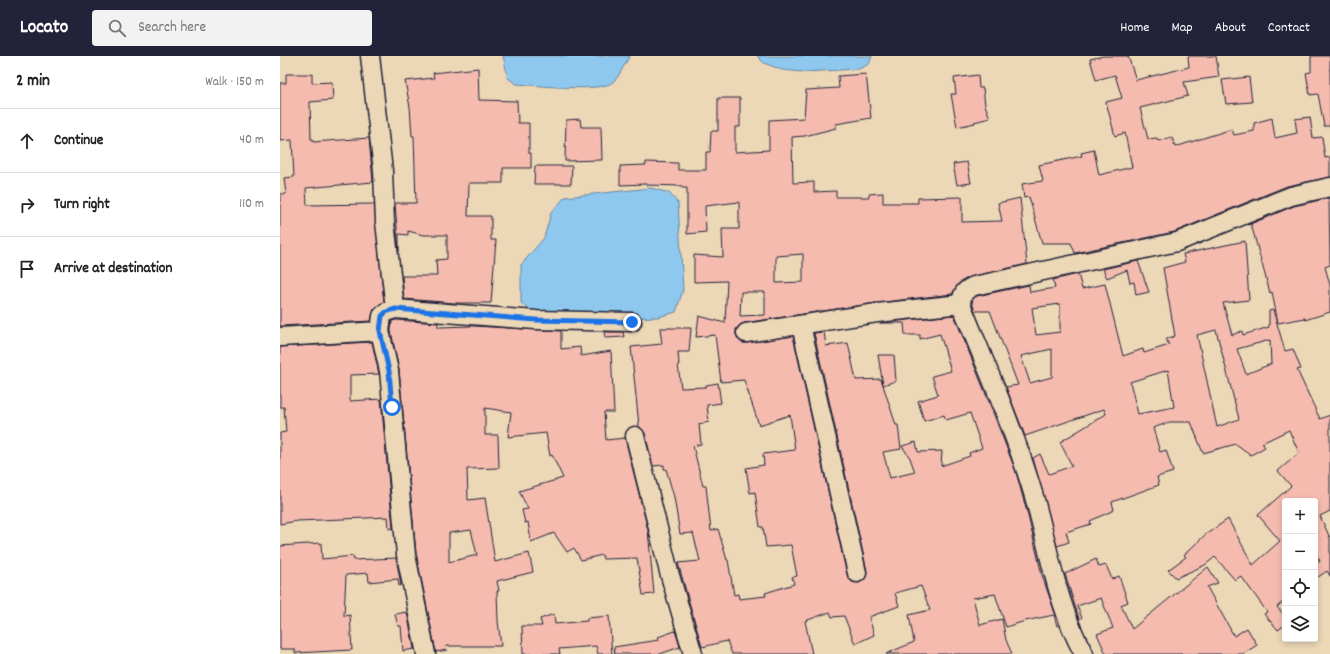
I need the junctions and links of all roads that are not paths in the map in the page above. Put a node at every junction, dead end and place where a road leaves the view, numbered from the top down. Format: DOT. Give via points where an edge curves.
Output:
graph roads {
  1 [pos="370,56"];
  2 [pos="1330,187"];
  3 [pos="961,304"];
  4 [pos="395,309"];
  5 [pos="632,322"];
  6 [pos="801,325"];
  7 [pos="380,331"];
  8 [pos="746,333"];
  9 [pos="280,337"];
  10 [pos="635,436"];
  11 [pos="857,573"];
  12 [pos="426,654"];
  13 [pos="693,654"];
  14 [pos="1084,654"];
  1 -- 4 [label="street"];
  2 -- 3 [label="street" via="1291,196 1177,242 974,286 965,290"];
  3 -- 6 [label="street" via="877,313"];
  3 -- 14 [label="street" via="1008,421 1028,478 1056,585 1073,634"];
  4 -- 5 [label="street" via="536,320"];
  4 -- 7 [label="street" via="382,316"];
  6 -- 8 [label="street"];
  6 -- 11 [label="street"];
  7 -- 9 [label="street"];
  7 -- 12 [label="street" via="389,371 406,555"];
  10 -- 13 [label="street" via="669,572"];
}
